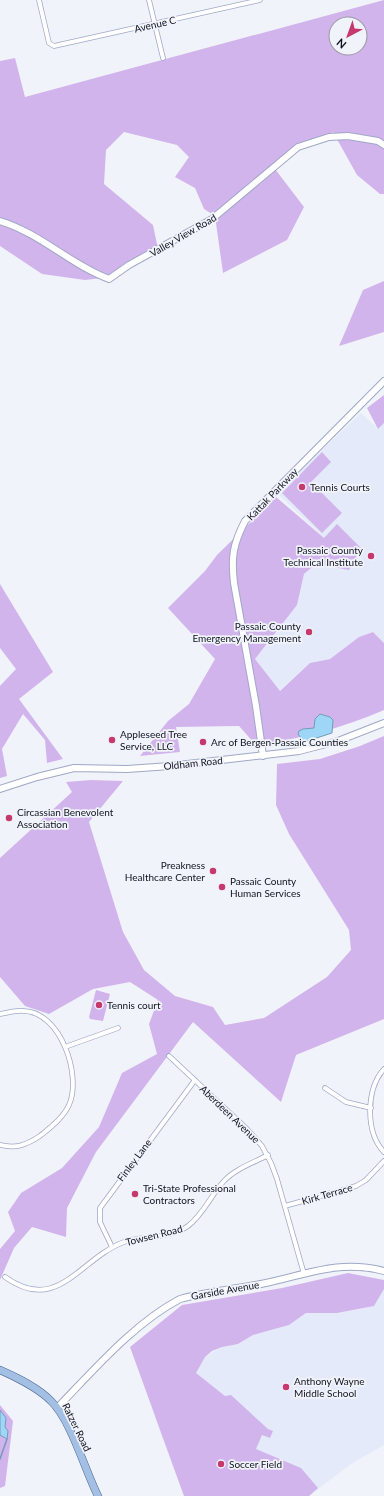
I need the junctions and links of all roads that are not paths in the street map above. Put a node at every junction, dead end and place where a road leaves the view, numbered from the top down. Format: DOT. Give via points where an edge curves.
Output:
graph roads {
  1 [pos="38,0"];
  2 [pos="149,0"];
  3 [pos="260,0"];
  4 [pos="155,24"];
  5 [pos="164,58"];
  6 [pos="384,145"];
  7 [pos="0,221"];
  8 [pos="384,381"];
  9 [pos="384,723"];
  10 [pos="263,756"];
  11 [pos="0,789"];
  12 [pos="0,1014"];
  13 [pos="118,1028"];
  14 [pos="65,1047"];
  15 [pos="169,1056"];
  16 [pos="384,1069"];
  17 [pos="195,1080"];
  18 [pos="325,1088"];
  19 [pos="371,1108"];
  20 [pos="0,1145"];
  21 [pos="384,1152"];
  22 [pos="268,1155"];
  23 [pos="384,1162"];
  24 [pos="285,1206"];
  25 [pos="112,1247"];
  26 [pos="384,1271"];
  27 [pos="304,1274"];
  28 [pos="4,1278"];
  29 [pos="0,1370"];
  30 [pos="57,1408"];
  31 [pos="98,1496"];
  1 -- 4 [label="street, Avenue C" via="51,45"];
  2 -- 4 [label="street"];
  3 -- 4 [label="street, Avenue C"];
  4 -- 5 [label="street"];
  6 -- 7 [label="street, Valley View Road" via="378,141 348,136 329,137 298,146 212,219 129,265 110,279 32,235"];
  8 -- 10 [label="street, Kattak Parkway" via="245,521 234,547 234,583"];
  9 -- 10 [label="street, Oldham Road" via="318,747"];
  10 -- 11 [label="street, Oldham Road" via="127,769 74,768"];
  12 -- 14 [label="street" via="25,1010 40,1016 53,1027"];
  13 -- 14 [label="street"];
  14 -- 20 [label="street" via="73,1070 74,1084 69,1104 61,1117 26,1145"];
  15 -- 17 [label="street, Aberdeen Avenue"];
  16 -- 19 [label="street" via="376,1082"];
  17 -- 22 [label="street, Aberdeen Avenue" via="258,1140"];
  17 -- 25 [label="street, Finley Lane" via="100,1208 100,1222"];
  18 -- 19 [label="street" via="346,1102"];
  19 -- 21 [label="street" via="370,1123 373,1136"];
  22 -- 24 [label="street, Aberdeen Avenue"];
  22 -- 25 [label="street, Towsen Road" via="227,1178 186,1228"];
  23 -- 24 [label="street, Kirk Terrace" via="356,1186"];
  24 -- 27 [label="street, Aberdeen Avenue"];
  25 -- 28 [label="street, Towsen Road" via="67,1282 55,1287 40,1290 27,1288"];
  26 -- 27 [label="street, Garside Avenue" via="347,1265"];
  27 -- 30 [label="street, Garside Avenue" via="192,1296 172,1303 112,1351"];
  29 -- 30 [label="main road, Ratzer Road" via="47,1397"];
  30 -- 31 [label="main road, Ratzer Road"];
}
